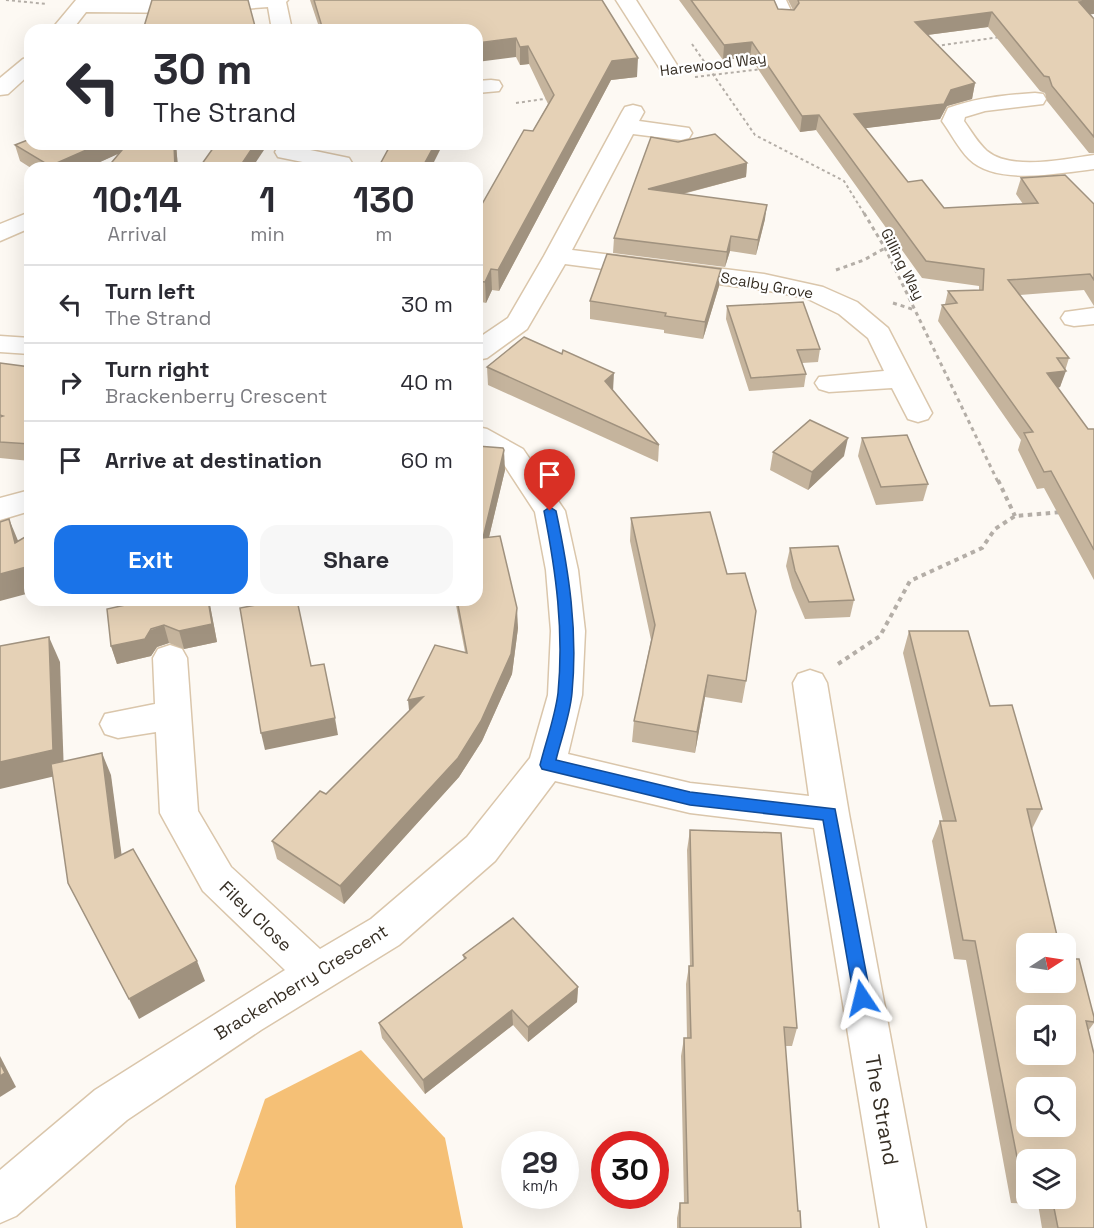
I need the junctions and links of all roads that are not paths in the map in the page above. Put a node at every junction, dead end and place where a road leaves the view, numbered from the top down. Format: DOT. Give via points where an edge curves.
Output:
graph roads {
  1 [pos="277,0"];
  2 [pos="626,0"];
  3 [pos="776,0"];
  4 [pos="84,3"];
  5 [pos="786,18"];
  6 [pos="67,24"];
  7 [pos="281,24"];
  8 [pos="667,65"];
  9 [pos="24,68"];
  10 [pos="0,89"];
  11 [pos="1035,99"];
  12 [pos="681,133"];
  13 [pos="351,150"];
  14 [pos="286,152"];
  15 [pos="322,162"];
  16 [pos="340,162"];
  17 [pos="1094,162"];
  18 [pos="24,222"];
  19 [pos="0,234"];
  20 [pos="557,256"];
  21 [pos="0,344"];
  22 [pos="24,346"];
  23 [pos="483,348"];
  24 [pos="903,379"];
  25 [pos="829,383"];
  26 [pos="918,413"];
  27 [pos="483,439"];
  28 [pos="24,502"];
  29 [pos="0,509"];
  30 [pos="170,658"];
  31 [pos="810,682"];
  32 [pos="174,715"];
  33 [pos="118,724"];
  34 [pos="548,765"];
  35 [pos="830,814"];
  36 [pos="317,974"];
  37 [pos="0,1200"];
  38 [pos="903,1228"];
  1 -- 4 [label="street" via="193,7"];
  1 -- 7 [label="street"];
  2 -- 8 [label="street"];
  3 -- 5 [label="street"];
  4 -- 6 [label="street"];
  9 -- 10 [label="street"];
  11 -- 17 [label="street" via="967,108 956,112 953,121 980,157 998,166"];
  12 -- 20 [label="street" via="629,119"];
  13 -- 16 [label="street"];
  14 -- 15 [label="street"];
  18 -- 19 [label="street"];
  20 -- 23 [label="street" via="518,322"];
  20 -- 24 [label="street, Scalby Grove" via="814,292 848,308 879,334"];
  21 -- 22 [label="street"];
  24 -- 25 [label="street"];
  24 -- 26 [label="street, Scalby Grove"];
  27 -- 34 [label="street, Brackenberry Crescent" via="513,456 550,511 562,570 568,631 565,695"];
  28 -- 29 [label="street"];
  30 -- 32 [label="street, Filey Close"];
  31 -- 35 [label="street, The Strand"];
  32 -- 33 [label="street"];
  32 -- 36 [label="street, Filey Close" via="179,813 217,879"];
  34 -- 35 [label="street" via="690,798"];
  34 -- 36 [label="street, Brackenberry Crescent" via="481,849 385,932"];
  35 -- 38 [label="street, The Strand"];
  36 -- 37 [label="street, Brackenberry Crescent" via="111,1105"];
}
